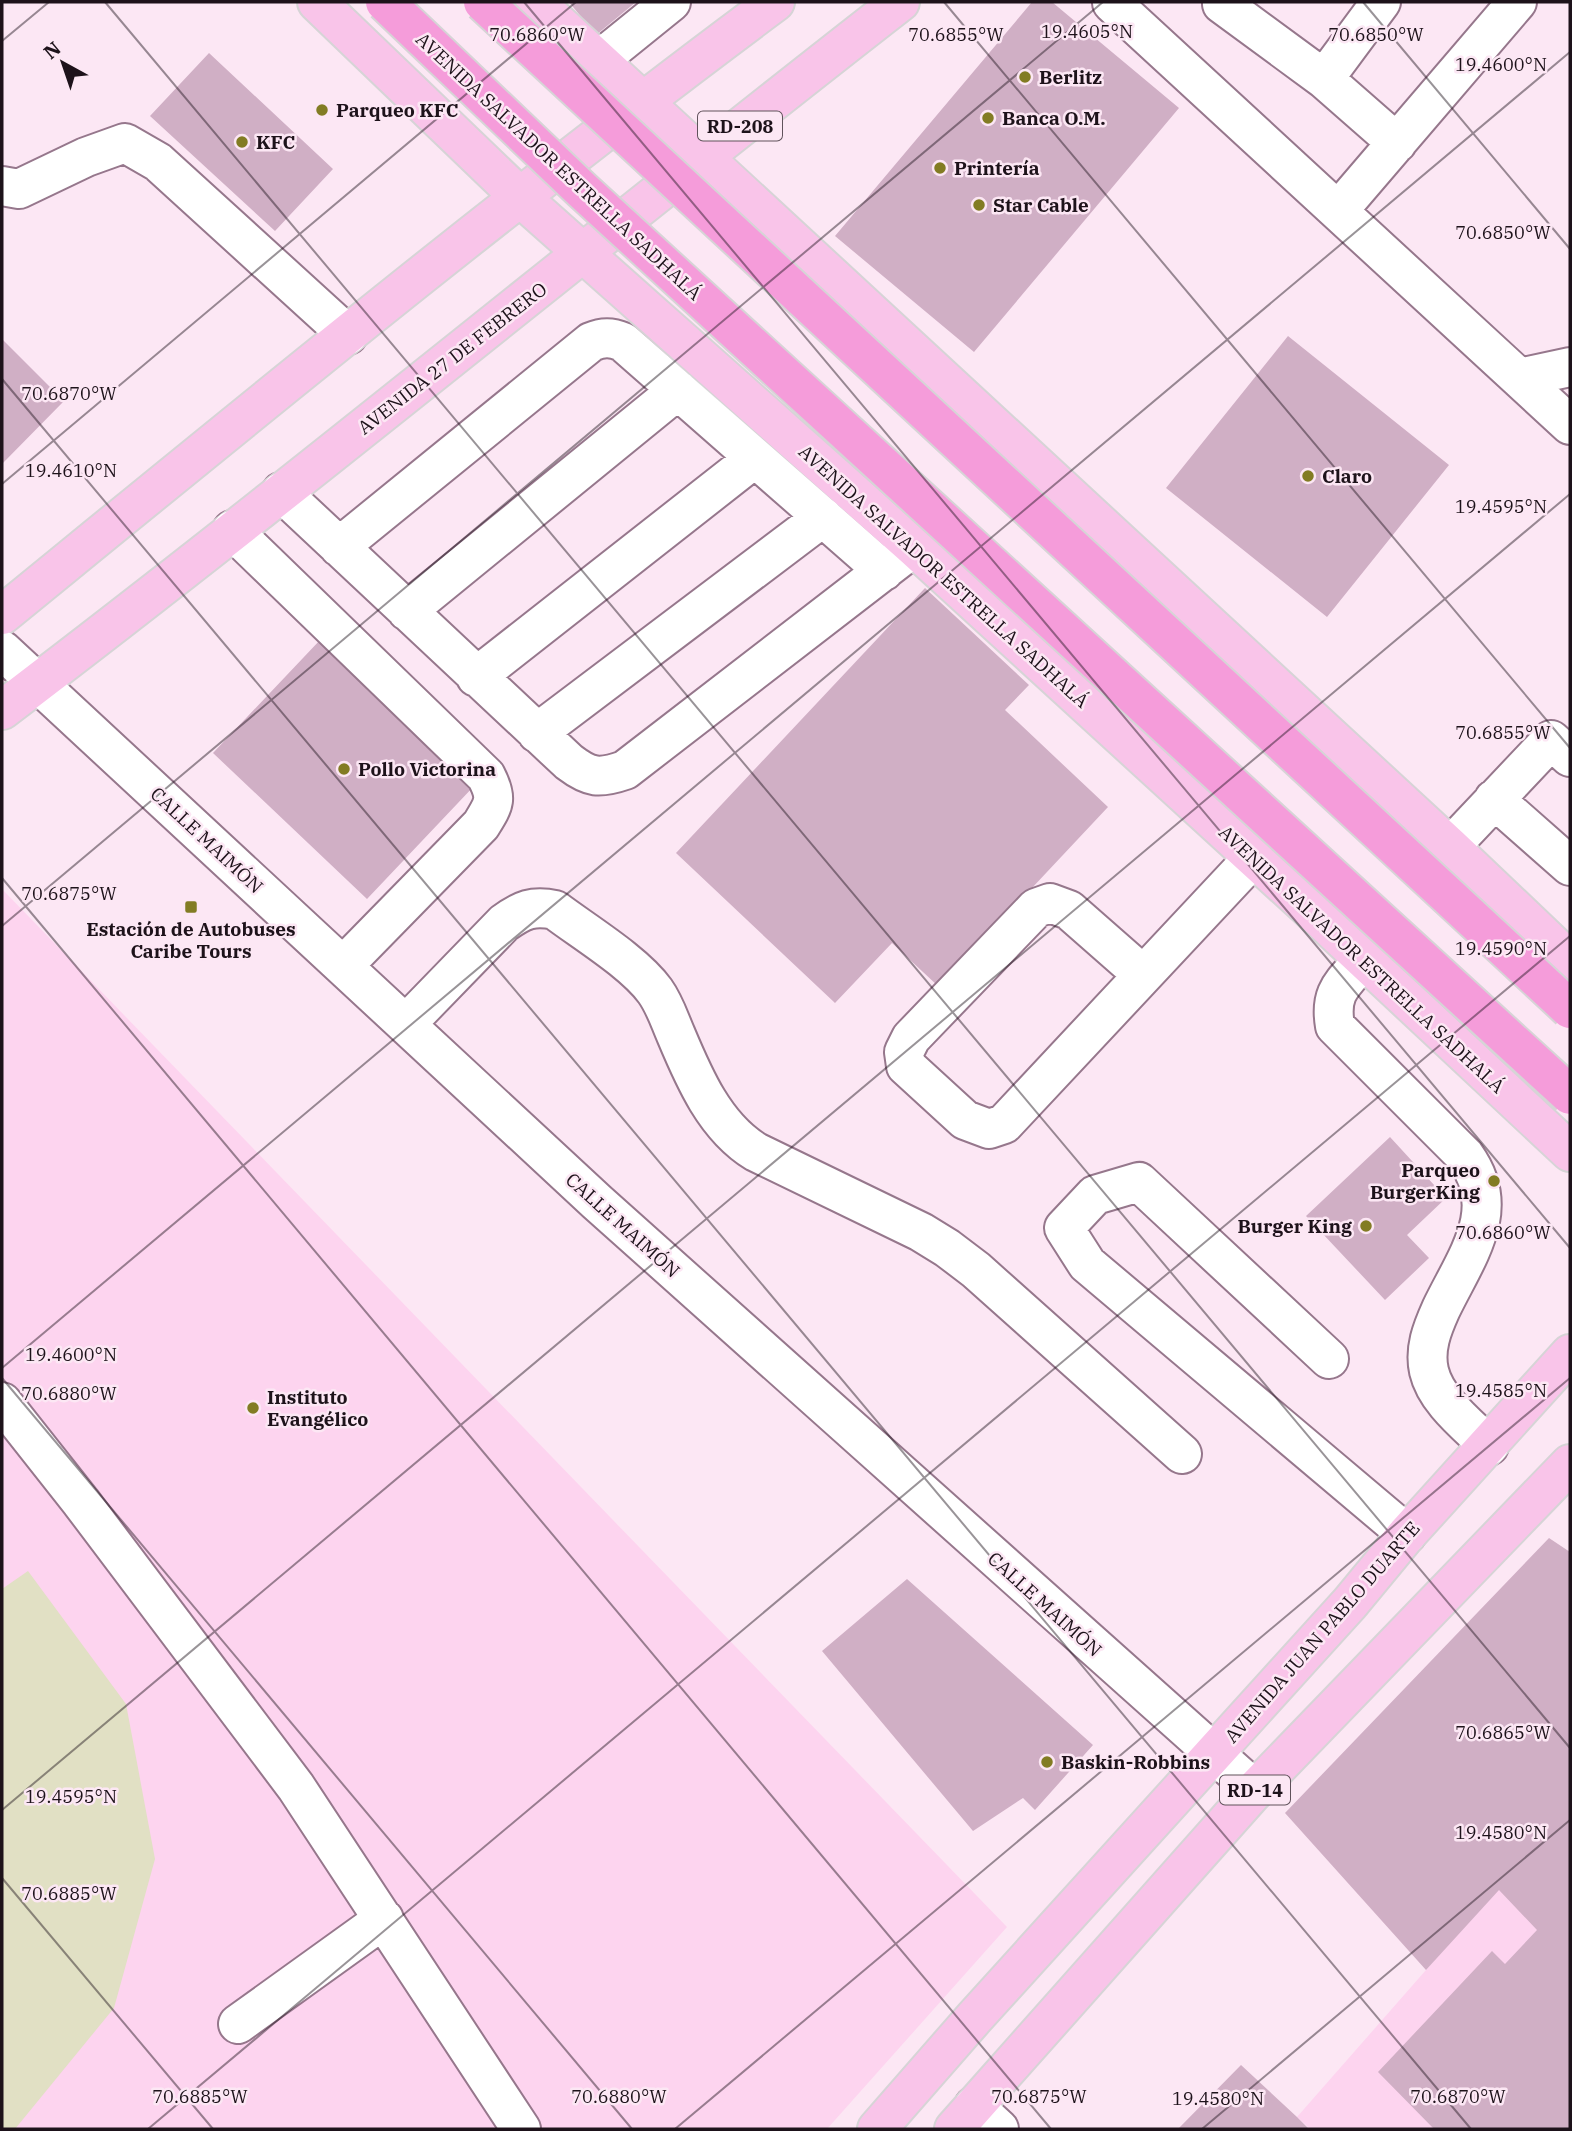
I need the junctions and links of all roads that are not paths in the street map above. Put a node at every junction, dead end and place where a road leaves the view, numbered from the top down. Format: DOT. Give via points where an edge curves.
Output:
graph roads {
  1 [pos="317,2"];
  2 [pos="385,2"];
  3 [pos="483,2"];
  4 [pos="535,2"];
  5 [pos="671,2"];
  6 [pos="775,2"];
  7 [pos="900,2"];
  8 [pos="1223,2"];
  9 [pos="1381,2"];
  10 [pos="1517,2"];
  11 [pos="1112,3"];
  12 [pos="598,61"];
  13 [pos="1324,79"];
  14 [pos="642,102"];
  15 [pos="1397,143"];
  16 [pos="702,157"];
  17 [pos="2,186"];
  18 [pos="520,197"];
  19 [pos="1338,211"];
  20 [pos="584,254"];
  21 [pos="348,335"];
  22 [pos="1570,367"];
  23 [pos="1519,378"];
  24 [pos="678,390"];
  25 [pos="1570,425"];
  26 [pos="755,458"];
  27 [pos="281,492"];
  28 [pos="823,517"];
  29 [pos="232,530"];
  30 [pos="339,547"];
  31 [pos="914,547"];
  32 [pos="884,571"];
  33 [pos="407,611"];
  34 [pos="2,615"];
  35 [pos="2,650"];
  36 [pos="476,677"];
  37 [pos="37,683"];
  38 [pos="2,710"];
  39 [pos="537,733"];
  40 [pos="1570,757"];
  41 [pos="1494,799"];
  42 [pos="1450,846"];
  43 [pos="1254,858"];
  44 [pos="1570,866"];
  45 [pos="1364,959"];
  46 [pos="1570,961"];
  47 [pos="343,966"];
  48 [pos="1143,975"];
  49 [pos="1570,1009"];
  50 [pos="406,1024"];
  51 [pos="1570,1095"];
  52 [pos="1560,1142"];
  53 [pos="1570,1177"];
  54 [pos="1570,1354"];
  55 [pos="1329,1359"];
  56 [pos="2,1402"];
  57 [pos="1489,1446"];
  58 [pos="1182,1454"];
  59 [pos="1570,1464"];
  60 [pos="1407,1534"];
  61 [pos="1214,1754"];
  62 [pos="1255,1790"];
  63 [pos="384,1919"];
  64 [pos="238,2024"];
  65 [pos="976,2122"];
  66 [pos="521,2129"];
  67 [pos="877,2129"];
  1 -- 18 [label="main road, AVENIDA SALVADOR ESTRELLA SADHALÁ"];
  2 -- 51 [label="highway, AVENIDA SALVADOR ESTRELLA SADHALÁ, bridge" via="582,190"];
  3 -- 49 [label="highway, bridge"];
  4 -- 12 [label="main road"];
  5 -- 12 [label="street"];
  6 -- 14 [label="main road"];
  7 -- 16 [label="main road, AVENIDA 27 DE FEBRERO / RD-208"];
  8 -- 13 [label="street"];
  9 -- 13 [label="street"];
  10 -- 15 [label="street"];
  11 -- 19 [label="street"];
  12 -- 14 [label="main road"];
  13 -- 15 [label="street"];
  14 -- 16 [label="main road"];
  14 -- 18 [label="main road"];
  15 -- 19 [label="street"];
  16 -- 20 [label="main road, AVENIDA 27 DE FEBRERO / RD-208"];
  16 -- 42 [label="main road"];
  17 -- 21 [label="street" via="19,189 125,143 158,162"];
  18 -- 20 [label="main road, AVENIDA SALVADOR ESTRELLA SADHALÁ"];
  18 -- 21 [label="main road"];
  19 -- 23 [label="street"];
  20 -- 27 [label="main road, AVENIDA 27 DE FEBRERO"];
  20 -- 31 [label="main road, AVENIDA SALVADOR ESTRELLA SADHALÁ"];
  21 -- 34 [label="main road"];
  22 -- 23 [label="street"];
  23 -- 25 [label="street"];
  24 -- 26 [label="street"];
  24 -- 30 [label="street" via="623,342 611,337 591,342"];
  24 -- 33 [label="street"];
  26 -- 28 [label="street"];
  26 -- 36 [label="street"];
  27 -- 29 [label="main road, AVENIDA 27 DE FEBRERO"];
  27 -- 30 [label="street"];
  28 -- 32 [label="street"];
  28 -- 39 [label="street"];
  29 -- 37 [label="main road, AVENIDA 27 DE FEBRERO"];
  29 -- 47 [label="street" via="486,776 494,791 481,824"];
  30 -- 33 [label="street"];
  31 -- 32 [label="street"];
  31 -- 43 [label="main road, AVENIDA SALVADOR ESTRELLA SADHALÁ"];
  32 -- 39 [label="street" via="625,770 605,777 585,774"];
  33 -- 36 [label="street"];
  35 -- 37 [label="street, CALLE MAIMÓN"];
  36 -- 39 [label="street"];
  37 -- 38 [label="main road, AVENIDA 27 DE FEBRERO"];
  37 -- 47 [label="street, CALLE MAIMÓN"];
  40 -- 41 [label="street" via="1551,740"];
  41 -- 42 [label="street"];
  41 -- 44 [label="street"];
  42 -- 46 [label="main road"];
  43 -- 45 [label="main road, AVENIDA SALVADOR ESTRELLA SADHALÁ"];
  43 -- 48 [label="street"];
  45 -- 52 [label="main road, AVENIDA SALVADOR ESTRELLA SADHALÁ"];
  45 -- 57 [label="street" via="1336,993 1332,1006 1335,1026 1465,1156 1482,1189 1484,1214 1431,1331 1427,1353 1429,1373 1441,1396"];
  47 -- 50 [label="street, CALLE MAIMÓN"];
  48 -- 48 [label="street" via="1004,1124 989,1129 965,1120 906,1066 904,1052 911,1038 1036,908 1051,903 1069,910"];
  50 -- 58 [label="street" via="504,923 522,910 555,910 653,989 712,1109 738,1142 947,1248"];
  50 -- 61 [label="street, CALLE MAIMÓN" via="597,1202"];
  52 -- 53 [label="main road"];
  54 -- 57 [label="main road, AVENIDA JUAN PABLO DUARTE / RD-14"];
  55 -- 60 [label="street" via="1139,1182 1095,1195 1064,1228 1087,1264"];
  56 -- 63 [label="street" via="296,1787"];
  57 -- 60 [label="main road, AVENIDA JUAN PABLO DUARTE / RD-14"];
  59 -- 62 [label="main road, RD-14"];
  60 -- 61 [label="main road, AVENIDA JUAN PABLO DUARTE / RD-14"];
  61 -- 62 [label="street, CALLE MAIMÓN"];
  61 -- 67 [label="main road, AVENIDA JUAN PABLO DUARTE / RD-14"];
  62 -- 65 [label="main road, RD-14"];
  63 -- 64 [label="street"];
  63 -- 66 [label="street"];
}
